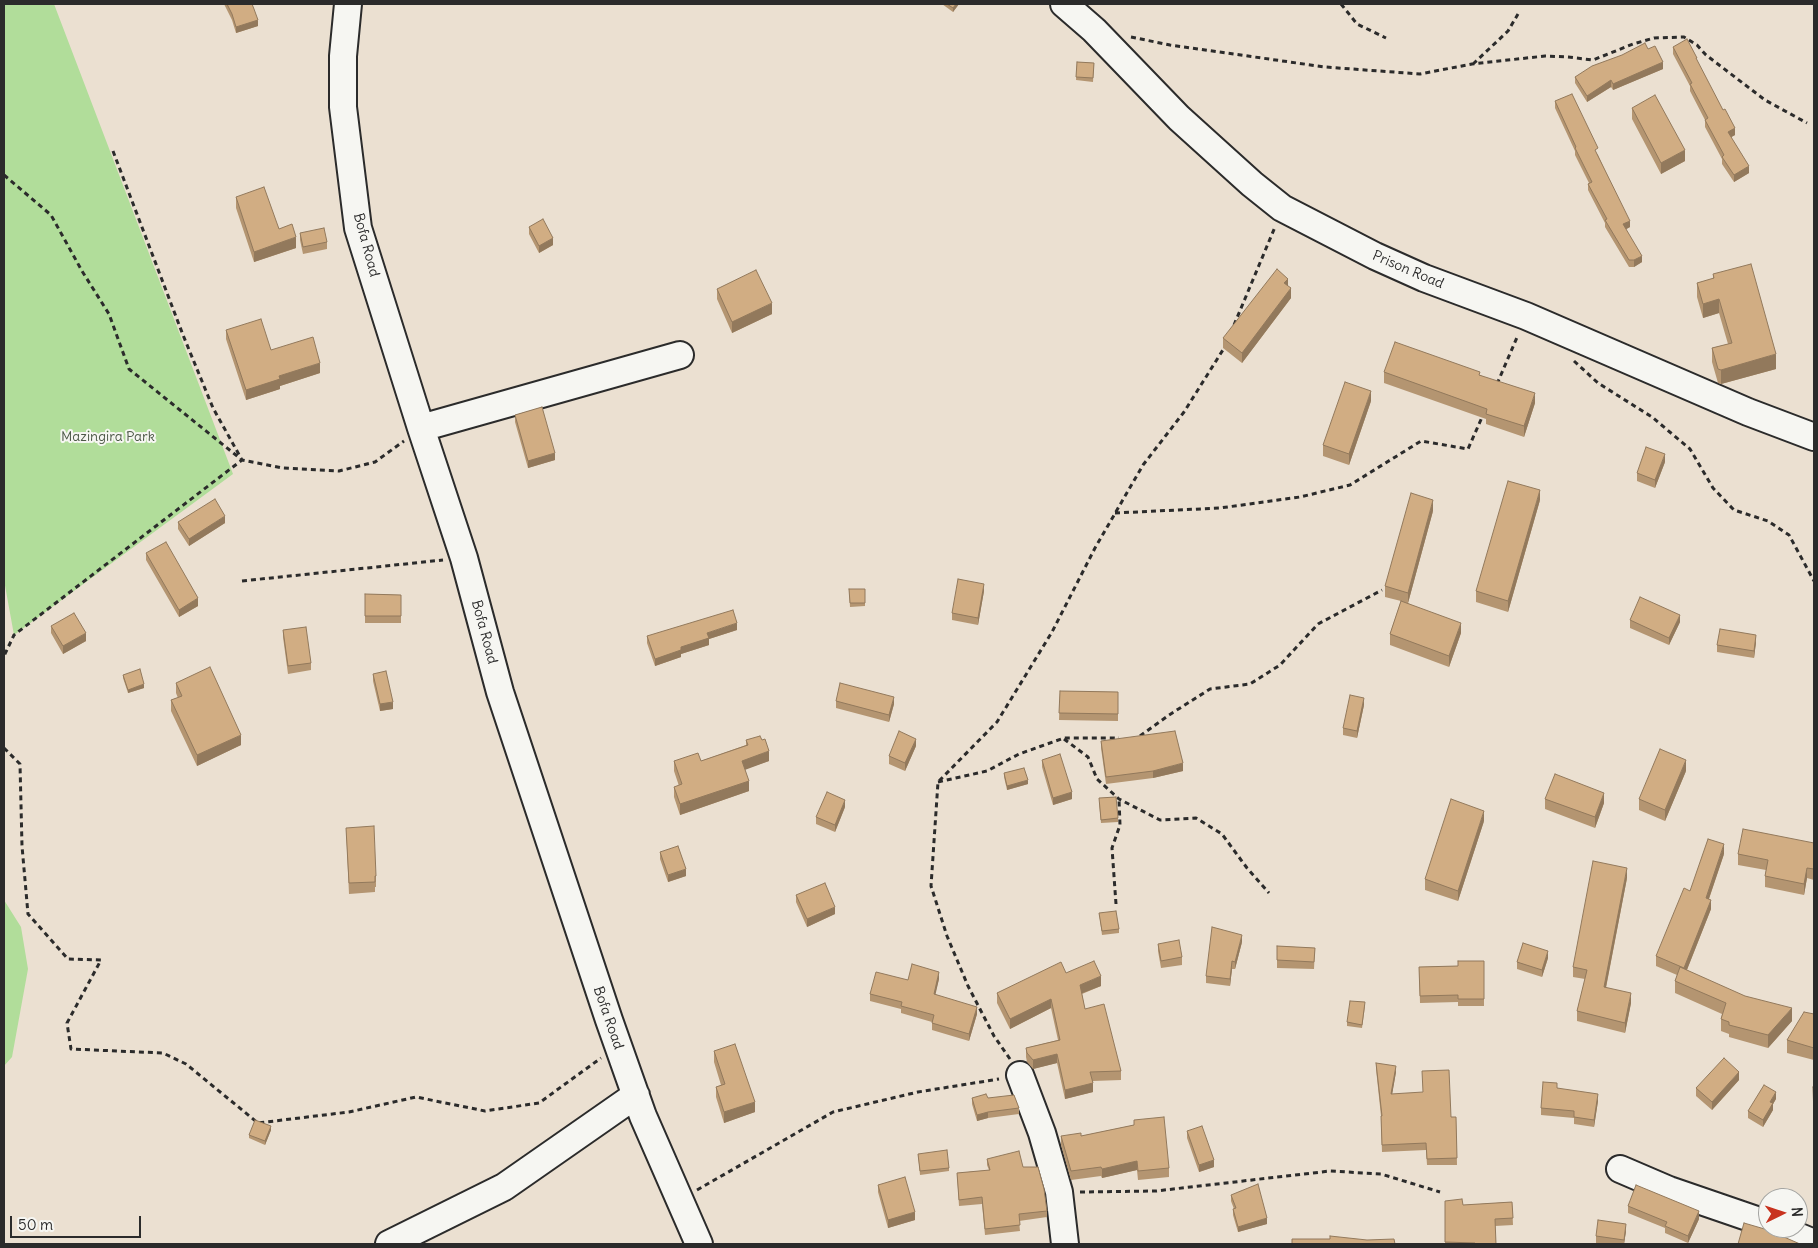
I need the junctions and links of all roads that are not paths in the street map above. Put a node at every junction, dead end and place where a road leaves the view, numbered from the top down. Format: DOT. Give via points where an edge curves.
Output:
graph roads {
  1 [pos="348,4"];
  2 [pos="1064,4"];
  3 [pos="680,355"];
  4 [pos="420,428"];
  5 [pos="1814,437"];
  6 [pos="1020,1075"];
  7 [pos="636,1095"];
  8 [pos="1620,1169"];
  9 [pos="1758,1221"];
  10 [pos="1802,1238"];
  11 [pos="1814,1243"];
  12 [pos="389,1244"];
  13 [pos="699,1244"];
  14 [pos="1065,1244"];
  1 -- 4 [label="street, Bofa Road" via="343,107 358,228"];
  2 -- 5 [label="street, Prison Road" via="1094,30 1179,118 1282,208 1374,256"];
  3 -- 4 [label="street"];
  4 -- 7 [label="street, Bofa Road" via="464,558 500,692"];
  6 -- 14 [label="street" via="1042,1133 1059,1192"];
  7 -- 12 [label="street" via="504,1187"];
  7 -- 13 [label="street, Bofa Road"];
  8 -- 9 [label="street" via="1669,1190"];
  10 -- 11 [label="street"];
}
